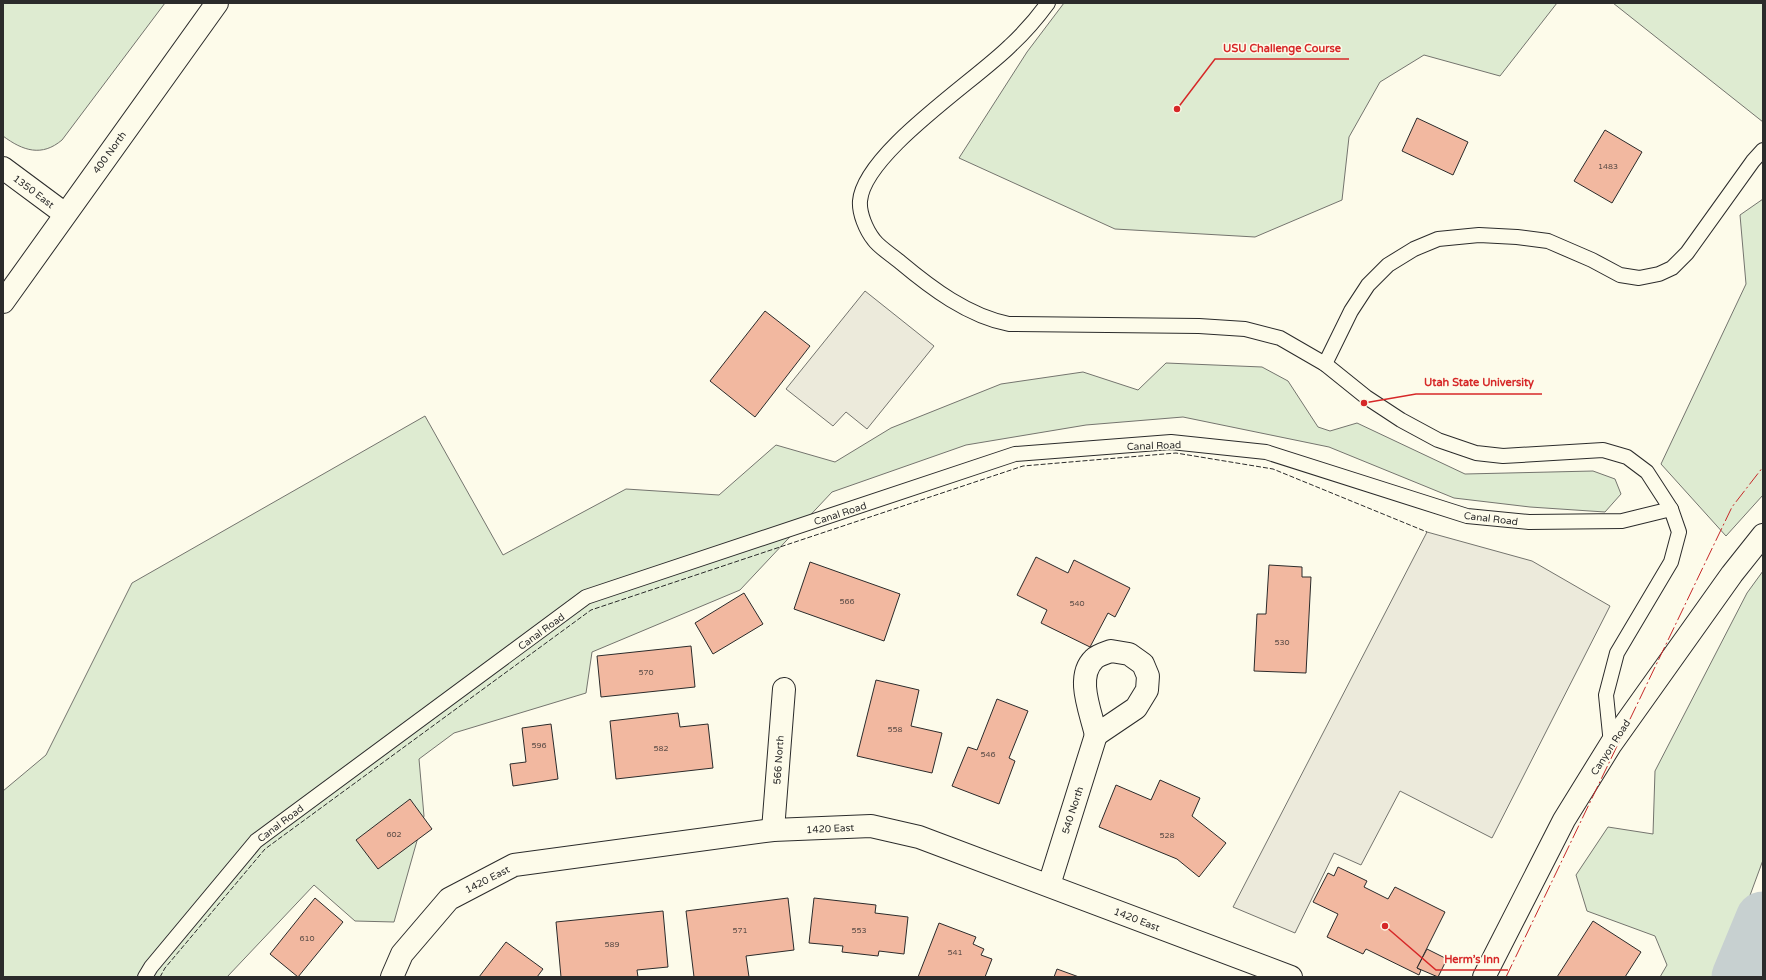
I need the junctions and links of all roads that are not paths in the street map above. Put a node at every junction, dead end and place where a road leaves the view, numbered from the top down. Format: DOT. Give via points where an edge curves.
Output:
graph roads {
  1 [pos="217,3"];
  2 [pos="1048,3"];
  3 [pos="1763,150"];
  4 [pos="3,168"];
  5 [pos="65,214"];
  6 [pos="3,302"];
  7 [pos="1325,364"];
  8 [pos="1671,509"];
  9 [pos="1763,535"];
  10 [pos="784,689"];
  11 [pos="1096,735"];
  12 [pos="1611,744"];
  13 [pos="773,830"];
  14 [pos="1049,885"];
  15 [pos="145,977"];
  16 [pos="392,977"];
  17 [pos="1291,977"];
  18 [pos="1484,977"];
  1 -- 5 [label="street, 400 North"];
  2 -- 7 [label="lane" via="1010,47 898,141 868,176 860,200 864,221 874,240 926,284 992,320 1009,324 1199,326 1245,329 1280,338"];
  3 -- 7 [label="lane" via="1753,160 1687,253 1672,268 1639,278 1620,275 1548,241 1517,236 1479,235 1438,239 1414,249 1388,265 1368,285 1351,311"];
  4 -- 5 [label="street, 1350 East"];
  5 -- 6 [label="street, 400 North"];
  7 -- 8 [label="lane" via="1366,397 1401,420 1438,440 1476,453 1503,456 1603,450 1627,457 1647,472"];
  8 -- 12 [label="lane" via="1679,532 1672,562 1617,653 1611,674 1606,695"];
  8 -- 15 [label="lane, Canal Road" via="1622,521 1529,522 1466,516 1266,452 1171,442 1015,454 586,597 256,841"];
  9 -- 12 [label="street, Canyon Road" via="1732,574"];
  10 -- 13 [label="street, 566 North"];
  11 -- 14 [label="street, 540 North"];
  12 -- 18 [label="street, Canyon Road" via="1564,820"];
  13 -- 14 [label="street, 1420 East" via="871,826 919,837"];
  13 -- 16 [label="street, 1420 East" via="514,865 449,899 402,954"];
  14 -- 17 [label="street, 1420 East"];
}
